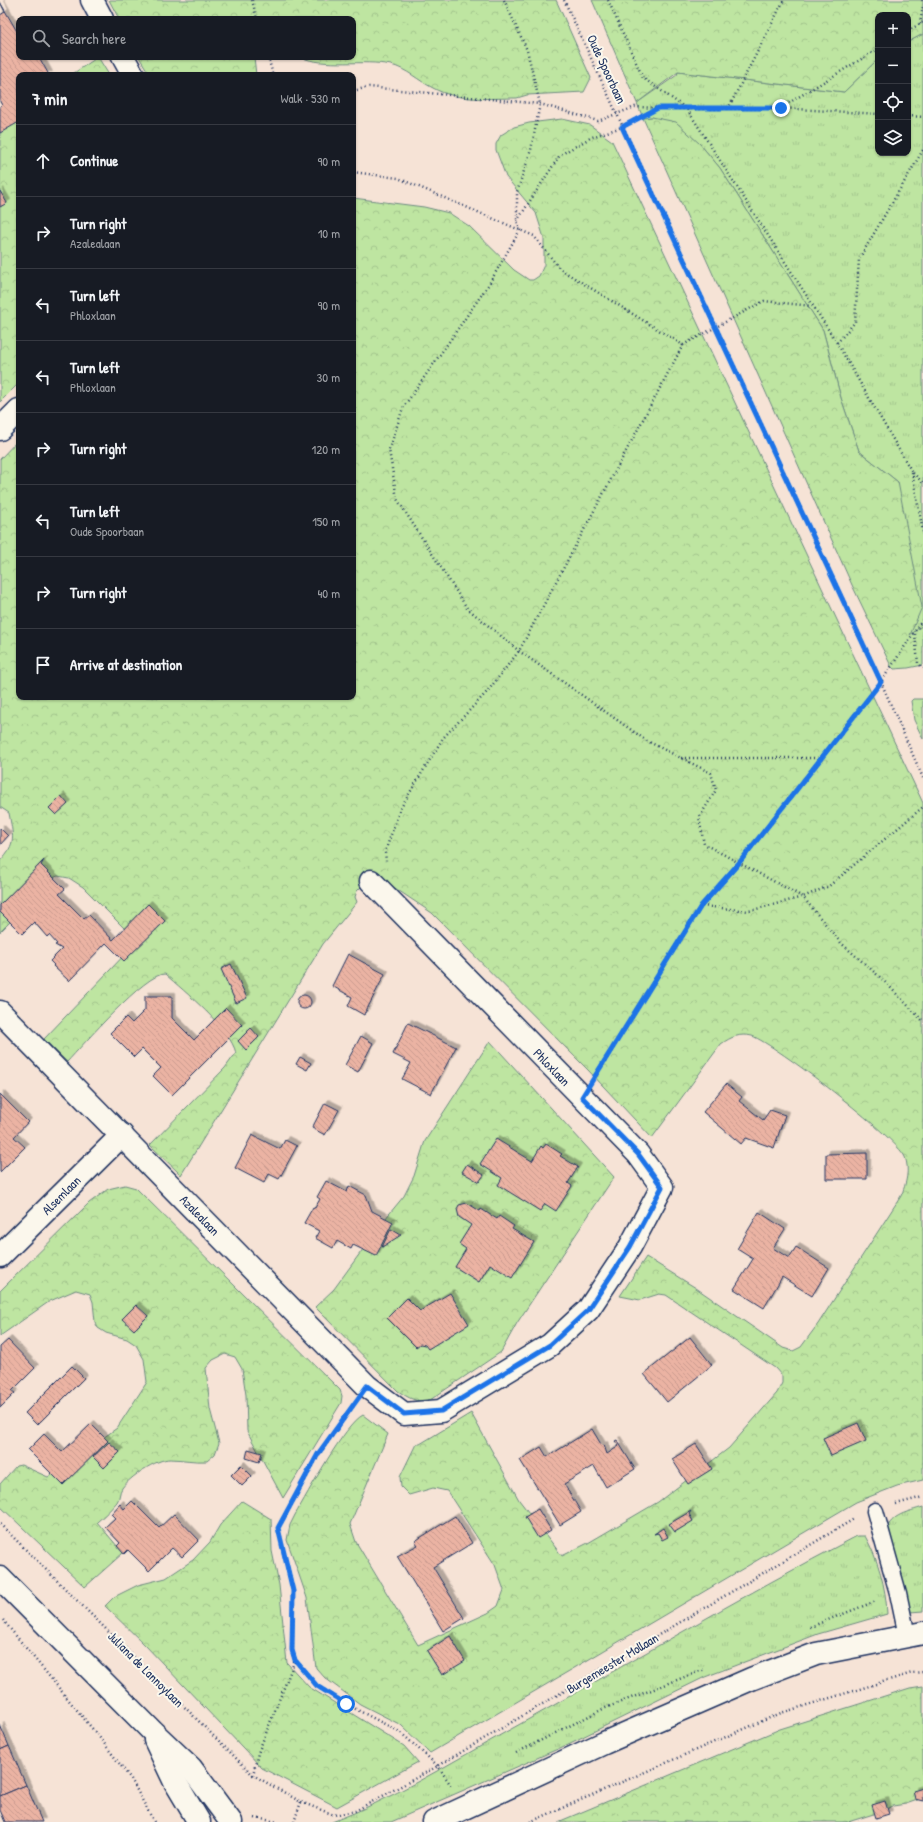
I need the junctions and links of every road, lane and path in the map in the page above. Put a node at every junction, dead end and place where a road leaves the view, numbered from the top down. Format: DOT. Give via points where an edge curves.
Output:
graph roads {
  1 [pos="92,0"];
  2 [pos="252,0"];
  3 [pos="504,0"];
  4 [pos="564,0"];
  5 [pos="608,0"];
  6 [pos="784,0"];
  7 [pos="922,0"];
  8 [pos="923,5"];
  9 [pos="100,16"];
  10 [pos="256,16"];
  11 [pos="922,23"];
  12 [pos="911,29"];
  13 [pos="875,51"];
  14 [pos="125,60"];
  15 [pos="269,60"];
  16 [pos="131,72"];
  17 [pos="272,72"];
  18 [pos="356,90"];
  19 [pos="540,104"];
  20 [pos="658,108"];
  21 [pos="781,108"];
  22 [pos="687,109"];
  23 [pos="728,109"];
  24 [pos="616,114"];
  25 [pos="875,114"];
  26 [pos="911,116"];
  27 [pos="923,117"];
  28 [pos="622,127"];
  29 [pos="923,150"];
  30 [pos="356,172"];
  31 [pos="517,222"];
  32 [pos="520,230"];
  33 [pos="813,306"];
  34 [pos="717,328"];
  35 [pos="837,344"];
  36 [pos="683,345"];
  37 [pos="16,413"];
  38 [pos="0,429"];
  39 [pos="912,472"];
  40 [pos="923,483"];
  41 [pos="923,532"];
  42 [pos="923,619"];
  43 [pos="914,633"];
  44 [pos="519,651"];
  45 [pos="923,668"];
  46 [pos="881,682"];
  47 [pos="680,758"];
  48 [pos="822,758"];
  49 [pos="923,778"];
  50 [pos="923,807"];
  51 [pos="739,863"];
  52 [pos="371,881"];
  53 [pos="803,897"];
  54 [pos="701,906"];
  55 [pos="0,1012"];
  56 [pos="923,1021"];
  57 [pos="582,1097"];
  58 [pos="122,1135"];
  59 [pos="0,1256"];
  60 [pos="367,1386"];
  61 [pos="404,1414"];
  62 [pos="923,1497"];
  63 [pos="875,1511"];
  64 [pos="0,1524"];
  65 [pos="0,1578"];
  66 [pos="0,1616"];
  67 [pos="915,1634"];
  68 [pos="295,1660"];
  69 [pos="923,1672"];
  70 [pos="152,1732"];
  71 [pos="438,1766"];
  72 [pos="253,1775"];
  73 [pos="301,1802"];
  74 [pos="154,1822"];
  75 [pos="199,1822"];
  76 [pos="231,1822"];
  77 [pos="294,1822"];
  78 [pos="434,1822"];
  79 [pos="530,1822"];
  1 -- 9 [label="street"];
  2 -- 10 [label="path"];
  3 -- 19 [label="path" via="527,50"];
  4 -- 24 [label="path, Oude Spoorbaan"];
  5 -- 22 [label="path" via="643,78"];
  6 -- 23 [label="path"];
  7 -- 8 [label="path"];
  8 -- 11 [label="path"];
  11 -- 12 [label="path"];
  13 -- 21 [label="path"];
  14 -- 16 [label="street"];
  15 -- 17 [label="path"];
  18 -- 19 [label="path" via="369,87"];
  19 -- 24 [label="path" via="598,121"];
  19 -- 31 [label="path" via="531,150 516,192"];
  20 -- 22 [label="path"];
  20 -- 24 [label="path" via="636,107"];
  20 -- 28 [label="path"];
  21 -- 23 [label="path"];
  21 -- 25 [label="path"];
  22 -- 23 [label="path"];
  22 -- 33 [label="path"];
  24 -- 28 [label="path, Oude Spoorbaan"];
  26 -- 27 [label="path"];
  28 -- 31 [label="path" via="592,137 560,155"];
  28 -- 34 [label="path, Oude Spoorbaan"];
  29 -- 35 [label="path" via="859,260 855,322"];
  30 -- 32 [label="path" via="398,178"];
  31 -- 32 [label="path"];
  32 -- 36 [label="path" via="534,236 560,269"];
  32 -- 44 [label="path" via="489,284 403,408 389,450 397,499 467,608"];
  33 -- 34 [label="path" via="764,301"];
  33 -- 35 [label="path"];
  34 -- 36 [label="path"];
  34 -- 46 [label="path, Oude Spoorbaan"];
  35 -- 39 [label="path"];
  36 -- 44 [label="path"];
  37 -- 38 [label="street"];
  39 -- 40 [label="path"];
  39 -- 41 [label="path"];
  42 -- 43 [label="path"];
  43 -- 45 [label="path" via="918,663"];
  43 -- 46 [label="path"];
  44 -- 47 [label="path" via="647,741"];
  44 -- 52 [label="path" via="487,692 443,738 400,809 384,852 386,866"];
  46 -- 48 [label="path"];
  46 -- 49 [label="path, Oude Spoorbaan"];
  47 -- 48 [label="path"];
  47 -- 51 [label="path" via="711,773 716,790 699,818 704,844"];
  48 -- 51 [label="path"];
  50 -- 53 [label="path" via="829,886"];
  51 -- 53 [label="path"];
  51 -- 54 [label="path"];
  52 -- 57 [label="street, Phloxlaan"];
  53 -- 54 [label="path" via="749,911"];
  53 -- 56 [label="path" via="841,943 881,978"];
  54 -- 57 [label="path"];
  55 -- 58 [label="street, Azalealaan"];
  57 -- 61 [label="street, Phloxlaan" via="638,1154 662,1187 630,1247 588,1310 550,1345 441,1411"];
  58 -- 59 [label="street, Alsemlaan"];
  58 -- 60 [label="street, Azalealaan"];
  60 -- 61 [label="street, Azalealaan"];
  60 -- 68 [label="path" via="318,1454 278,1528 293,1591 292,1650"];
  62 -- 63 [label="path, Burgemeester Mollaan"];
  63 -- 67 [label="lane" via="898,1593"];
  63 -- 71 [label="path, Burgemeester Mollaan" via="855,1519"];
  64 -- 72 [label="path, Juliana de Lannoylaan"];
  65 -- 70 [label="street"];
  66 -- 74 [label="path" via="131,1779"];
  67 -- 78 [label="street" via="816,1654 751,1679 604,1743"];
  68 -- 71 [label="path" via="317,1686 400,1732"];
  68 -- 72 [label="path" via="258,1753"];
  69 -- 79 [label="path" via="912,1673 781,1713"];
  70 -- 75 [label="street" via="174,1780"];
  70 -- 76 [label="street" via="191,1768"];
  71 -- 73 [label="path, Burgemeester Mollaan" via="355,1811 334,1815"];
  72 -- 73 [label="path, Juliana de Lannoylaan"];
  73 -- 77 [label="path"];
}
